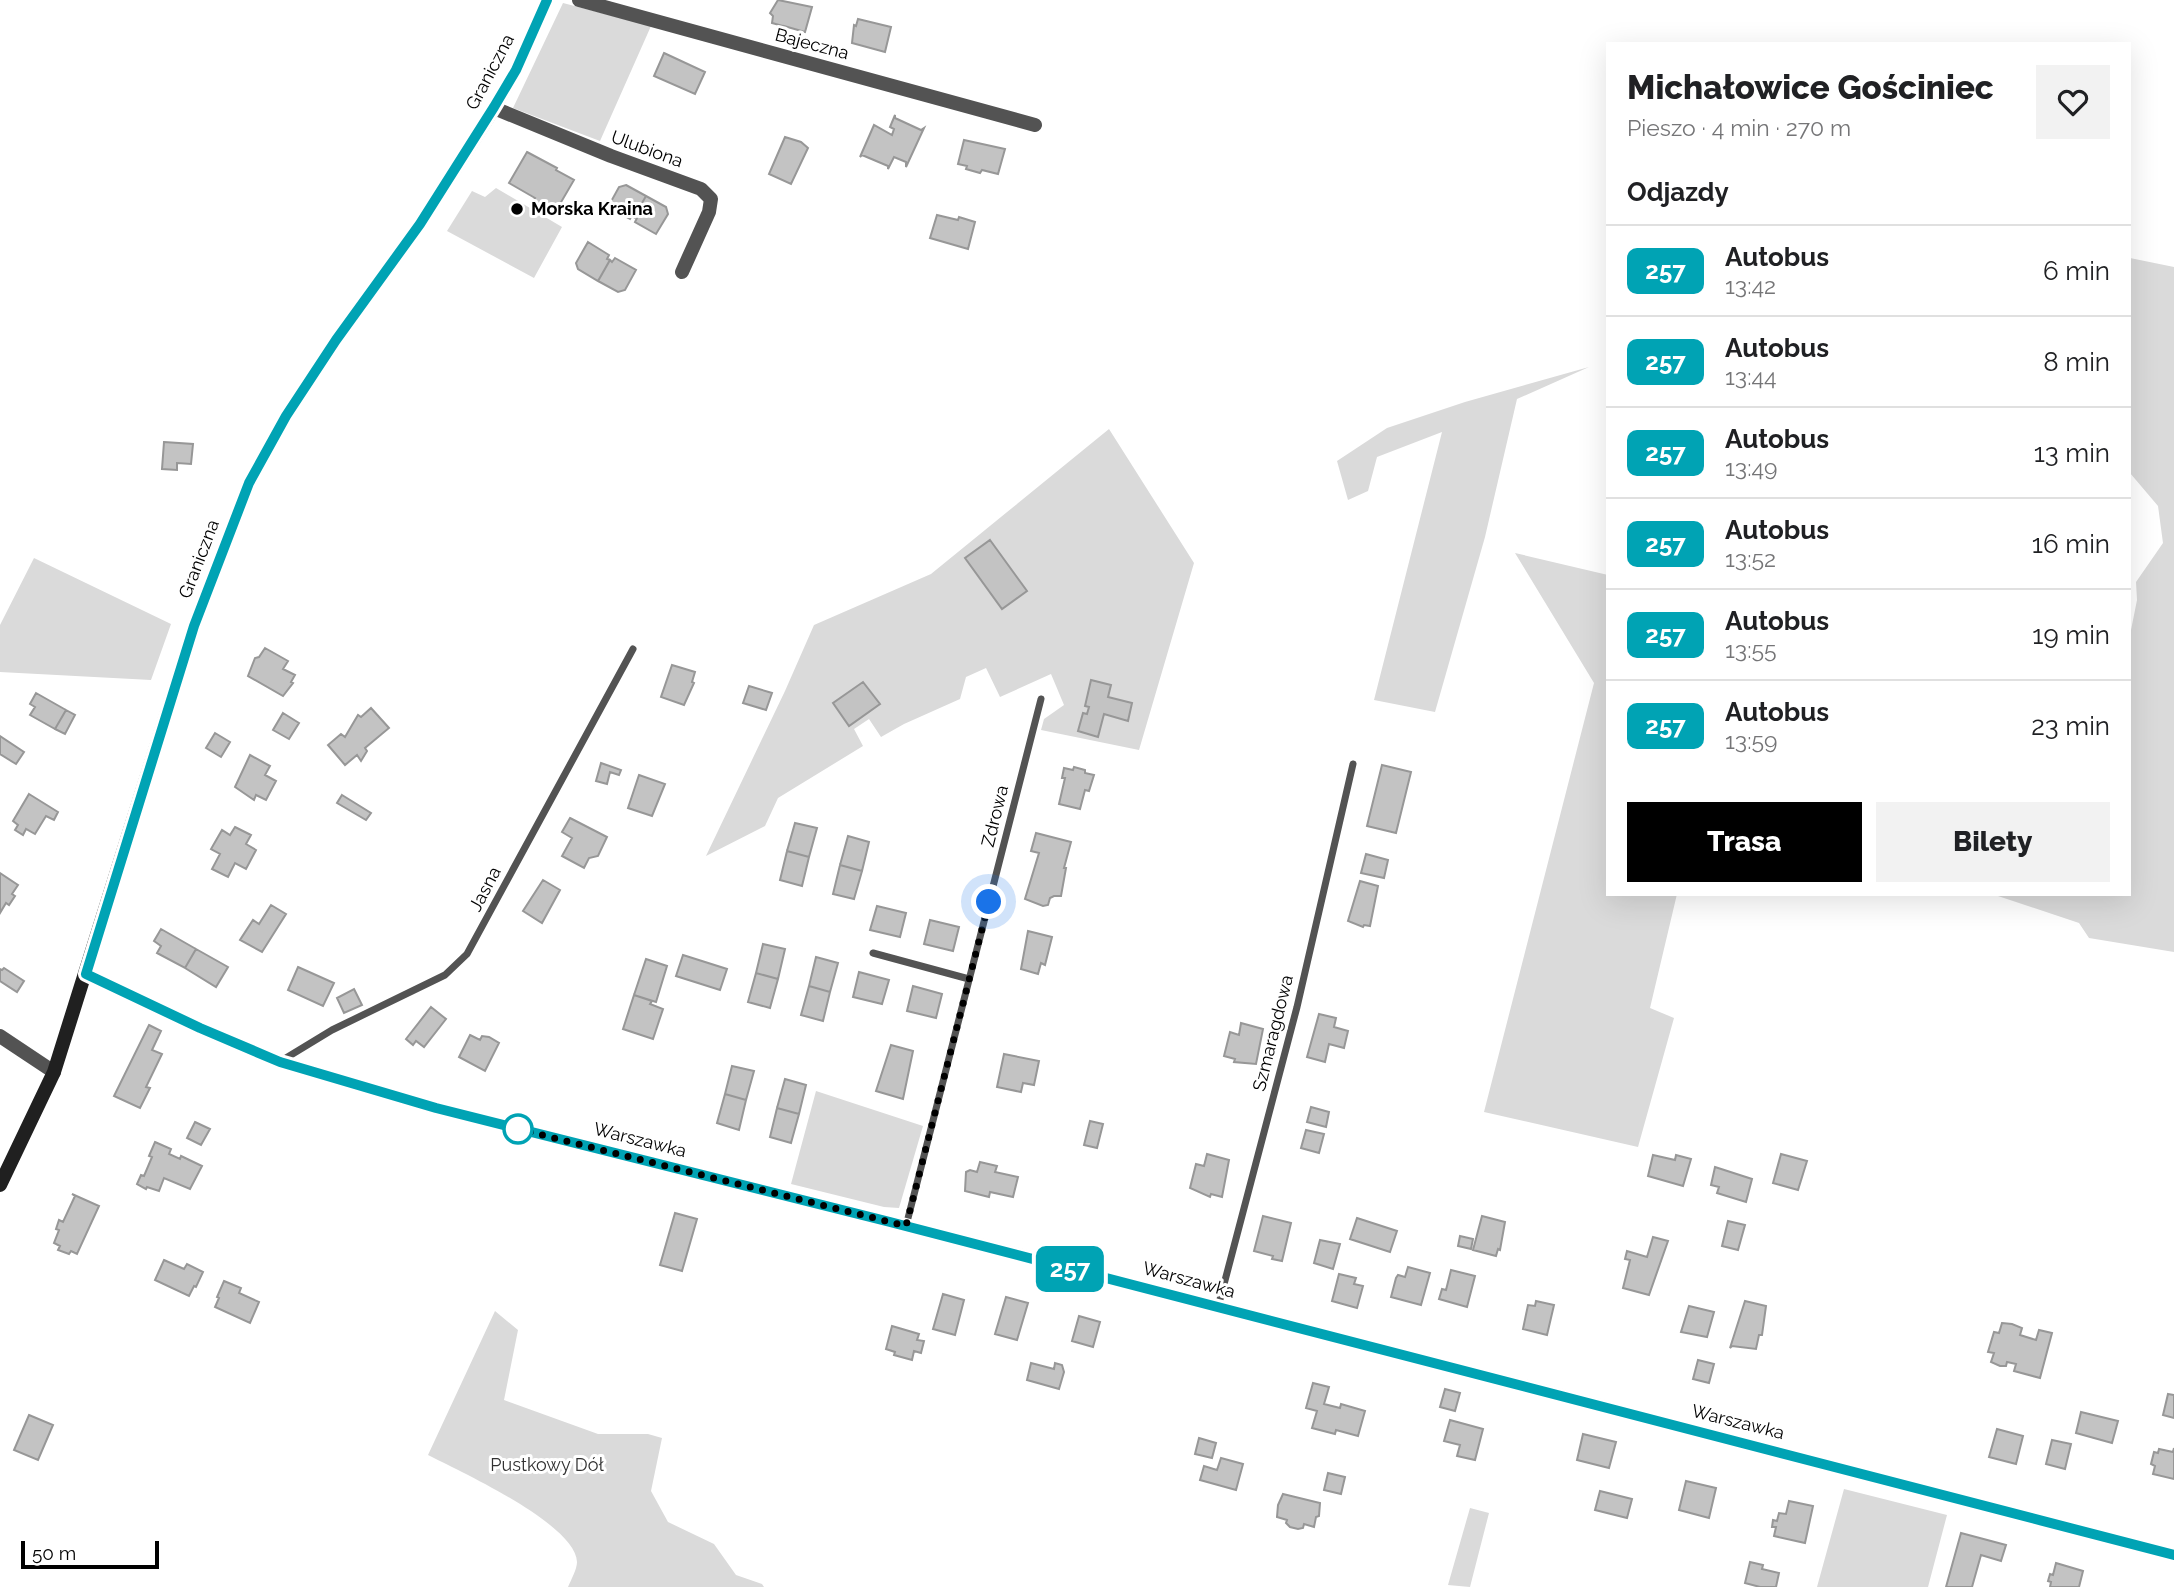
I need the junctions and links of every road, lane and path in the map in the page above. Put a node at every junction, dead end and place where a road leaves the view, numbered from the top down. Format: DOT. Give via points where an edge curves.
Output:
graph roads {
  1 [pos="547,0"];
  2 [pos="579,0"];
  3 [pos="494,107"];
  4 [pos="1035,125"];
  5 [pos="682,272"];
  6 [pos="633,649"];
  7 [pos="1041,699"];
  8 [pos="1353,764"];
  9 [pos="873,953"];
  10 [pos="86,974"];
  11 [pos="969,979"];
  12 [pos="0,1036"];
  13 [pos="280,1062"];
  14 [pos="54,1072"];
  15 [pos="0,1185"];
  16 [pos="906,1226"];
  17 [pos="1218,1308"];
  18 [pos="2174,1555"];
  1 -- 3 [label="street, Graniczna"];
  2 -- 4 [label="street, Bajeczna"];
  3 -- 5 [label="street, Ulubiona" via="701,189 711,199 709,212"];
  3 -- 10 [label="street, Graniczna" via="420,224 286,416 249,483 194,626"];
  6 -- 13 [label="lane, Jasna" via="467,954 445,975 332,1030"];
  7 -- 11 [label="lane, Zdrowa"];
  8 -- 17 [label="lane, Szmaragdowa" via="1297,1007"];
  9 -- 11 [label="lane"];
  10 -- 13 [label="street, Warszawka"];
  10 -- 14 [label="street, Graniczna"];
  11 -- 16 [label="lane, Zdrowa"];
  12 -- 14 [label="street"];
  13 -- 16 [label="street, Warszawka" via="436,1108"];
  14 -- 15 [label="street, Graniczna"];
  16 -- 17 [label="street, Warszawka"];
  17 -- 18 [label="street, Warszawka"];
}
